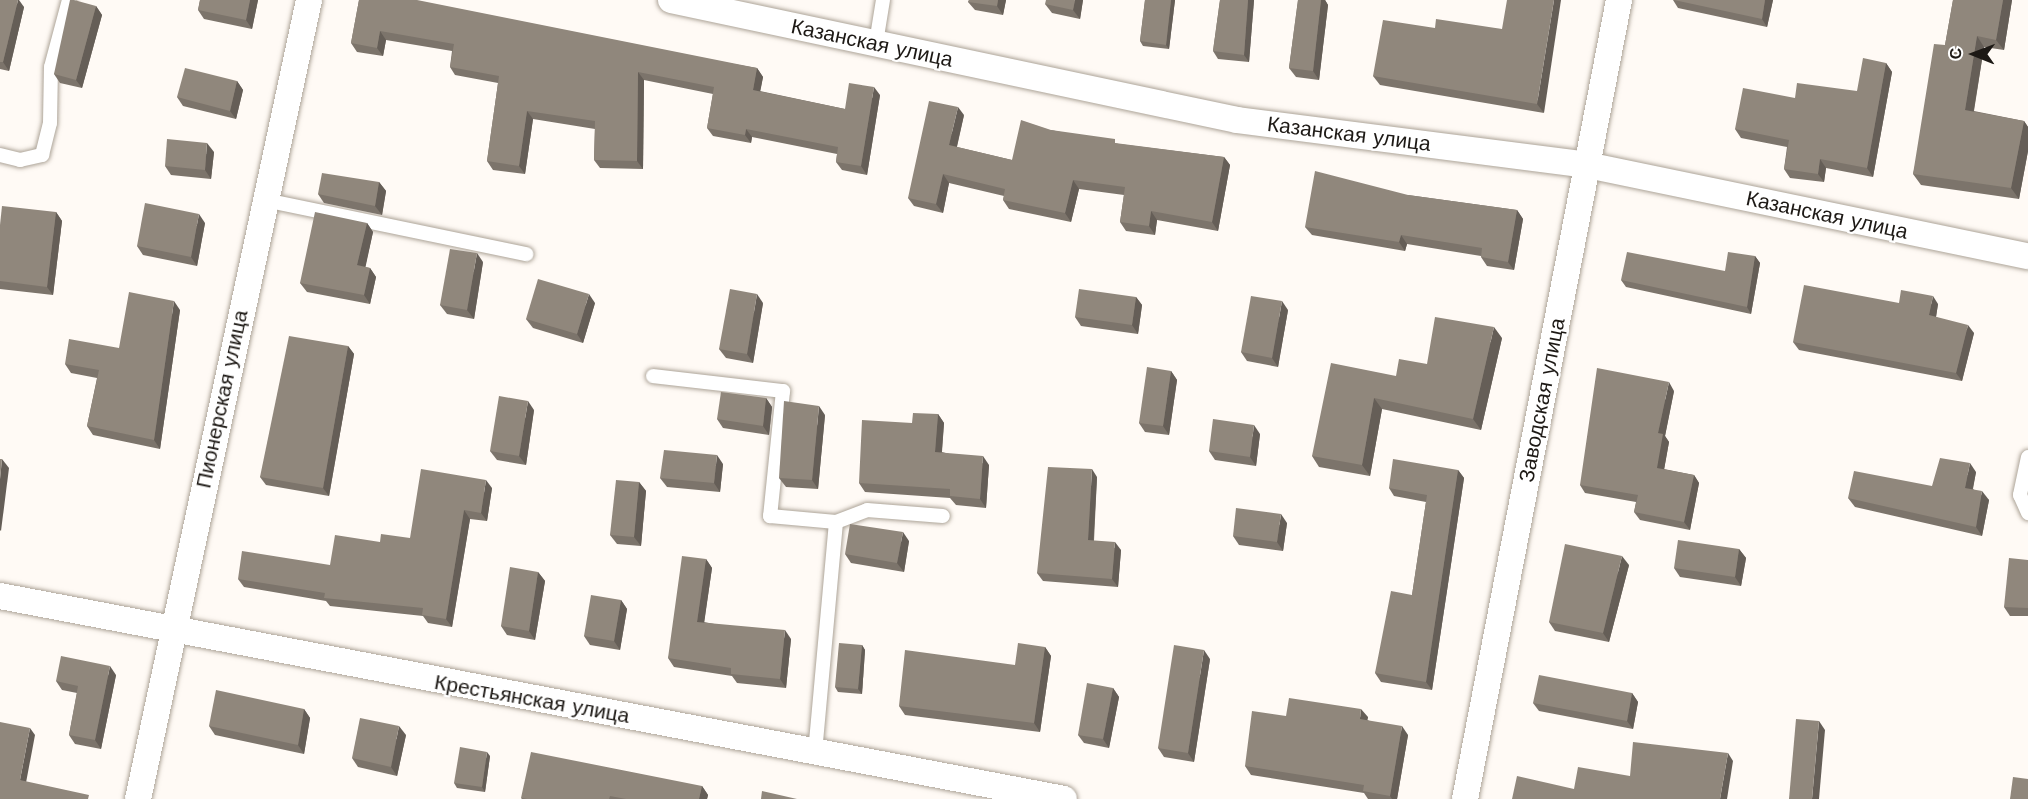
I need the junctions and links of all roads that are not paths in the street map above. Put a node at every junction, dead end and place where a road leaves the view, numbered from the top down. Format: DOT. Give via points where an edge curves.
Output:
graph roads {
  1 [pos="69,0"];
  2 [pos="309,0"];
  3 [pos="671,0"];
  4 [pos="883,0"];
  5 [pos="1619,0"];
  6 [pos="876,43"];
  7 [pos="0,155"];
  8 [pos="1587,165"];
  9 [pos="265,200"];
  10 [pos="526,254"];
  11 [pos="2028,256"];
  12 [pos="653,376"];
  13 [pos="2028,457"];
  14 [pos="2028,513"];
  15 [pos="943,516"];
  16 [pos="836,522"];
  17 [pos="0,596"];
  18 [pos="172,633"];
  19 [pos="815,752"];
  20 [pos="138,799"];
  21 [pos="1064,799"];
  22 [pos="1465,799"];
  1 -- 7 [label="lane" via="51,67 50,123 42,155 20,160"];
  2 -- 9 [label="street, Пионерская улица"];
  3 -- 6 [label="street, Казанская улица"];
  4 -- 6 [label="lane"];
  5 -- 8 [label="street, Заводская улица"];
  6 -- 8 [label="street, Казанская улица" via="1237,120"];
  8 -- 11 [label="street, Казанская улица"];
  8 -- 22 [label="street, Заводская улица"];
  9 -- 10 [label="lane"];
  9 -- 18 [label="street, Пионерская улица"];
  12 -- 16 [label="lane" via="783,391 770,516"];
  13 -- 14 [label="lane" via="2020,495"];
  15 -- 16 [label="lane" via="867,510"];
  16 -- 19 [label="lane"];
  17 -- 18 [label="street, Крестьянская улица"];
  18 -- 19 [label="street, Крестьянская улица"];
  18 -- 20 [label="street, Пионерская улица"];
  19 -- 21 [label="street, Крестьянская улица"];
}
